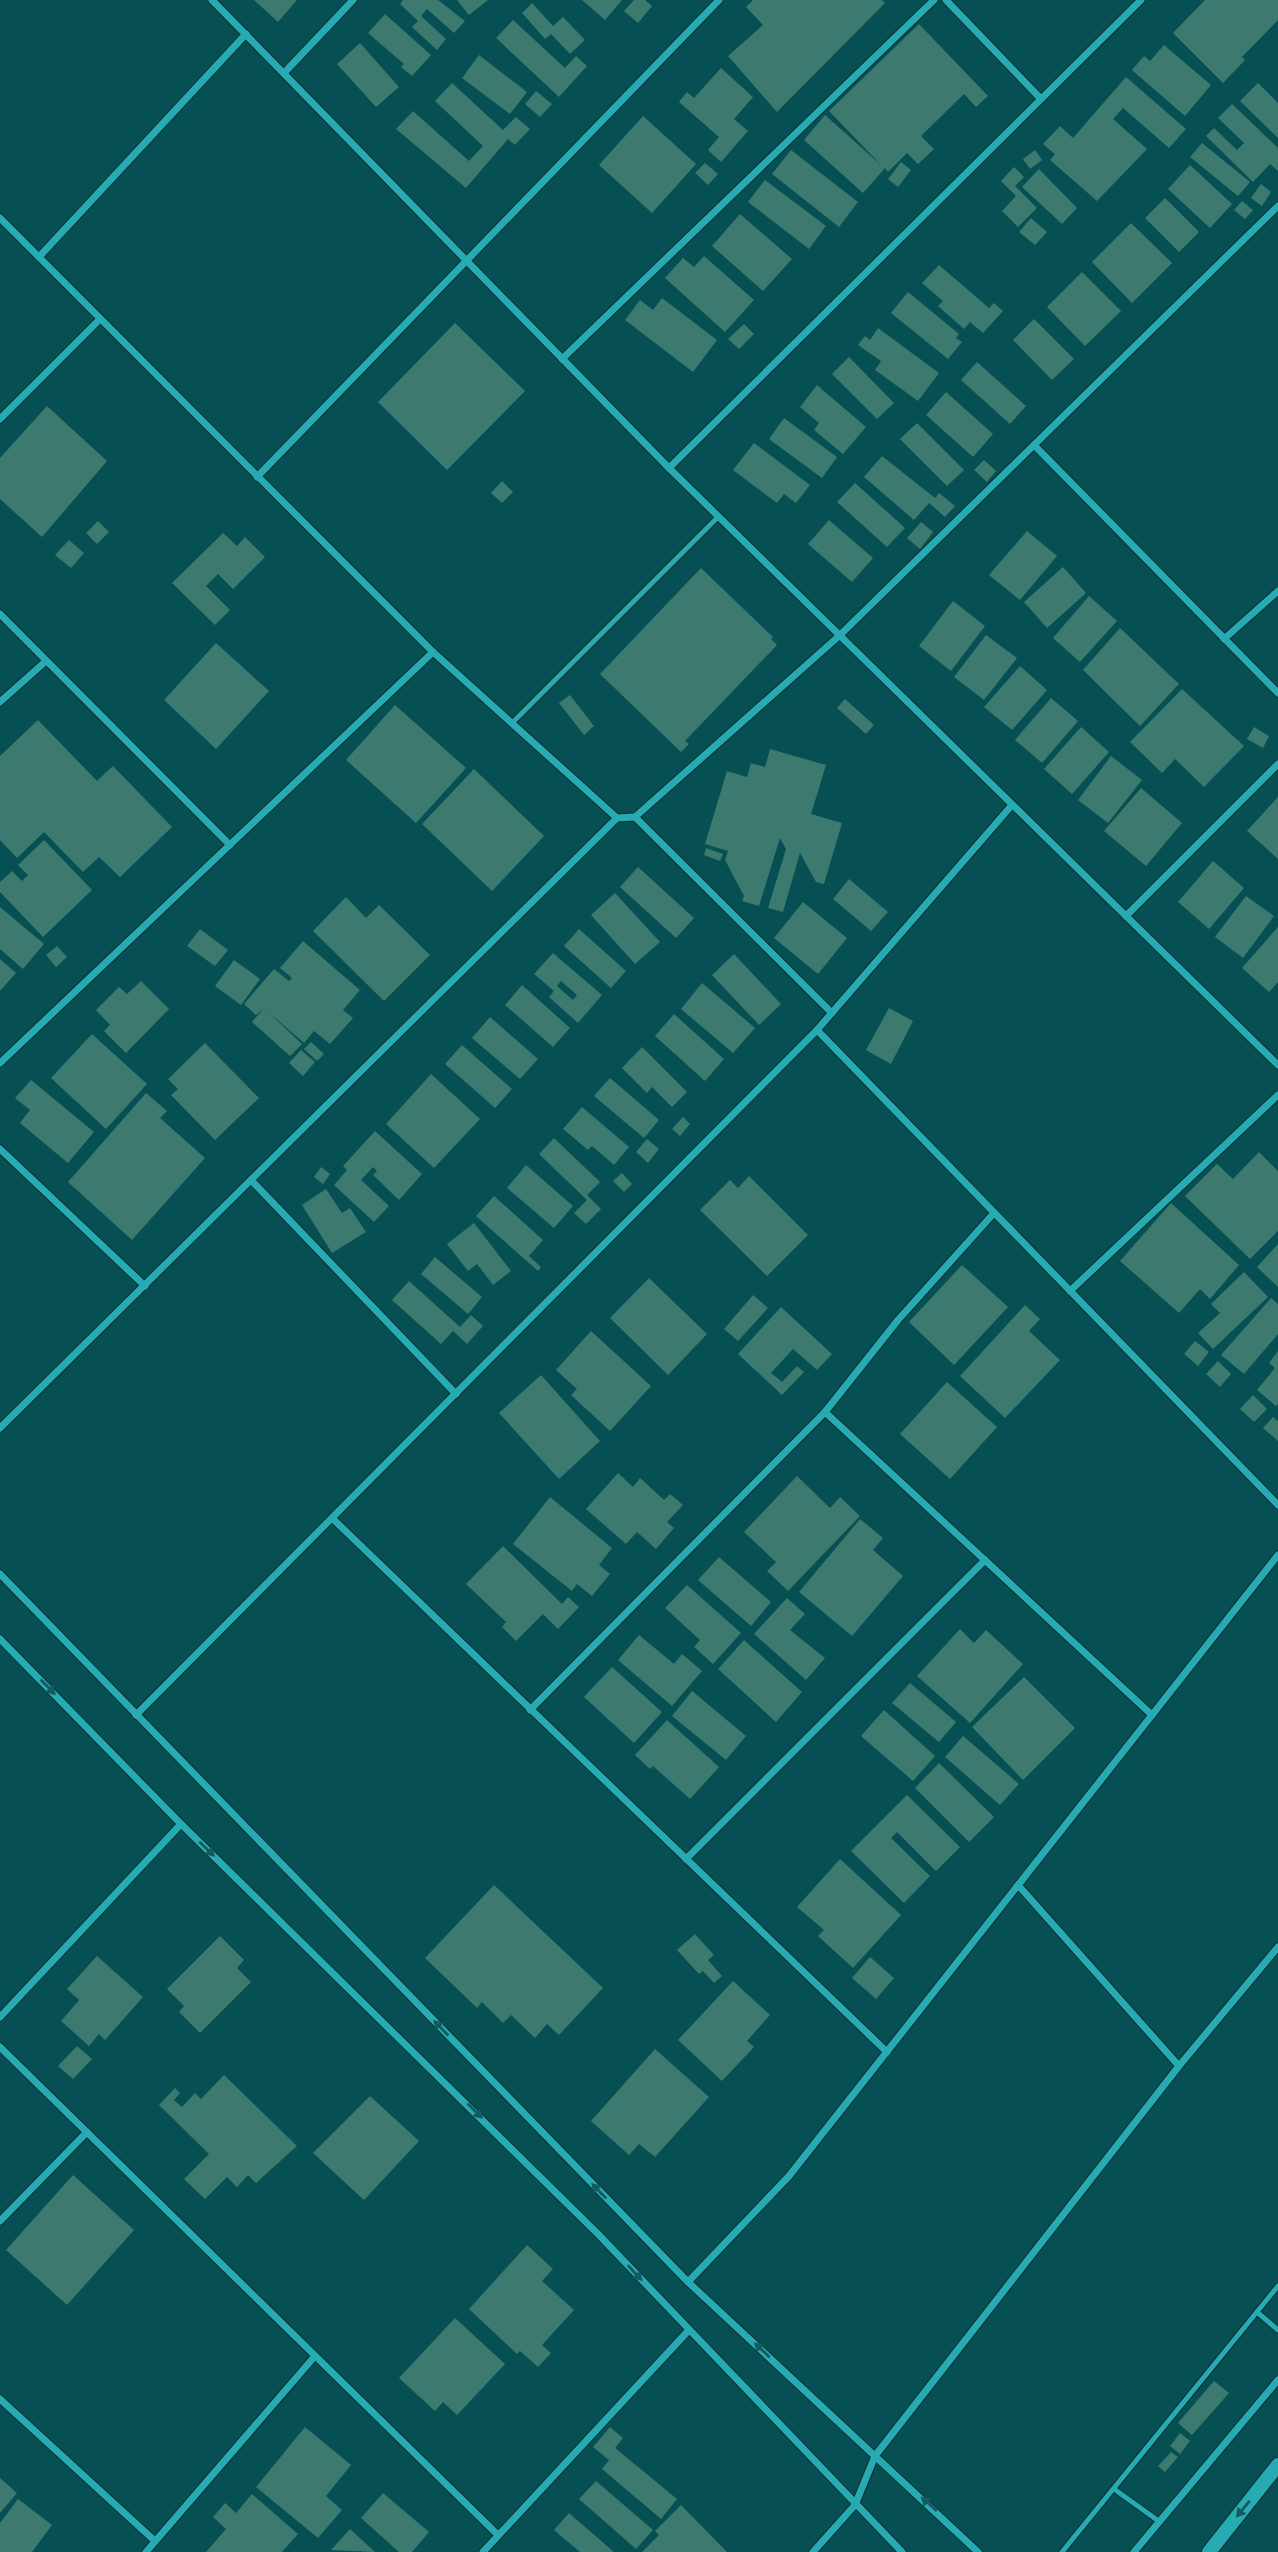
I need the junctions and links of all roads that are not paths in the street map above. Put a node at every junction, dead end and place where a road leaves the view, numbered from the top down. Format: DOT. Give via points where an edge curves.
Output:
graph roads {
  1 [pos="212,0"];
  2 [pos="353,0"];
  3 [pos="719,0"];
  4 [pos="934,0"];
  5 [pos="946,0"];
  6 [pos="1141,0"];
  7 [pos="246,34"];
  8 [pos="284,73"];
  9 [pos="1041,99"];
  10 [pos="1278,206"];
  11 [pos="0,218"];
  12 [pos="39,257"];
  13 [pos="466,259"];
  14 [pos="100,319"];
  15 [pos="562,359"];
  16 [pos="0,419"];
  17 [pos="1034,445"];
  18 [pos="668,468"];
  19 [pos="257,477"];
  20 [pos="718,517"];
  21 [pos="1278,591"];
  22 [pos="0,614"];
  23 [pos="839,636"];
  24 [pos="1224,639"];
  25 [pos="433,652"];
  26 [pos="46,661"];
  27 [pos="1278,693"];
  28 [pos="0,702"];
  29 [pos="512,723"];
  30 [pos="1278,764"];
  31 [pos="1012,805"];
  32 [pos="635,817"];
  33 [pos="617,818"];
  34 [pos="230,845"];
  35 [pos="1126,916"];
  36 [pos="832,1013"];
  37 [pos="817,1030"];
  38 [pos="0,1063"];
  39 [pos="1278,1065"];
  40 [pos="1278,1096"];
  41 [pos="0,1149"];
  42 [pos="251,1180"];
  43 [pos="994,1213"];
  44 [pos="145,1286"];
  45 [pos="1070,1291"];
  46 [pos="456,1394"];
  47 [pos="825,1412"];
  48 [pos="0,1428"];
  49 [pos="1278,1505"];
  50 [pos="333,1519"];
  51 [pos="1278,1555"];
  52 [pos="985,1560"];
  53 [pos="0,1574"];
  54 [pos="0,1639"];
  55 [pos="530,1710"];
  56 [pos="136,1715"];
  57 [pos="1152,1715"];
  58 [pos="181,1824"];
  59 [pos="686,1859"];
  60 [pos="1018,1885"];
  61 [pos="1278,1947"];
  62 [pos="0,2017"];
  63 [pos="0,2047"];
  64 [pos="887,2052"];
  65 [pos="1179,2066"];
  66 [pos="87,2132"];
  67 [pos="0,2221"];
  68 [pos="688,2282"];
  69 [pos="1278,2286"];
  70 [pos="1257,2312"];
  71 [pos="689,2330"];
  72 [pos="1278,2330"];
  73 [pos="315,2356"];
  74 [pos="1278,2380"];
  75 [pos="0,2399"];
  76 [pos="875,2456"];
  77 [pos="1278,2465"];
  78 [pos="1114,2489"];
  79 [pos="855,2505"];
  80 [pos="1160,2522"];
  81 [pos="498,2535"];
  82 [pos="155,2542"];
  83 [pos="146,2552"];
  84 [pos="483,2552"];
  85 [pos="813,2552"];
  86 [pos="902,2552"];
  87 [pos="978,2552"];
  88 [pos="1062,2552"];
  89 [pos="1134,2552"];
  90 [pos="1209,2552"];
  1 -- 7 [label="street"];
  2 -- 8 [label="street"];
  3 -- 13 [label="street"];
  4 -- 15 [label="street"];
  5 -- 9 [label="street"];
  6 -- 9 [label="street"];
  7 -- 8 [label="street"];
  7 -- 12 [label="street"];
  8 -- 13 [label="street"];
  9 -- 18 [label="street"];
  10 -- 17 [label="street"];
  11 -- 12 [label="street"];
  12 -- 14 [label="street"];
  13 -- 15 [label="street"];
  13 -- 19 [label="street"];
  14 -- 16 [label="street"];
  14 -- 19 [label="street"];
  15 -- 18 [label="street"];
  17 -- 23 [label="street"];
  17 -- 24 [label="street"];
  18 -- 20 [label="street"];
  19 -- 25 [label="street"];
  20 -- 23 [label="street"];
  20 -- 29 [label="lane"];
  21 -- 24 [label="street"];
  22 -- 26 [label="street"];
  23 -- 31 [label="street"];
  23 -- 32 [label="street"];
  24 -- 27 [label="street"];
  25 -- 29 [label="street"];
  25 -- 34 [label="street"];
  26 -- 28 [label="street"];
  26 -- 34 [label="street"];
  29 -- 33 [label="street"];
  30 -- 35 [label="street"];
  31 -- 35 [label="street"];
  31 -- 36 [label="street"];
  32 -- 33 [label="street"];
  32 -- 36 [label="street"];
  33 -- 42 [label="street"];
  34 -- 38 [label="street"];
  35 -- 39 [label="street"];
  36 -- 37 [label="street"];
  37 -- 43 [label="street"];
  37 -- 46 [label="street"];
  40 -- 45 [label="street"];
  41 -- 44 [label="street"];
  42 -- 44 [label="street"];
  42 -- 46 [label="street"];
  43 -- 45 [label="street"];
  43 -- 47 [label="street" via="898,1320"];
  44 -- 48 [label="street"];
  45 -- 49 [label="street"];
  46 -- 50 [label="street"];
  47 -- 52 [label="street"];
  47 -- 55 [label="street"];
  50 -- 55 [label="street"];
  50 -- 56 [label="street"];
  51 -- 57 [label="street"];
  52 -- 57 [label="street"];
  52 -- 59 [label="street"];
  53 -- 56 [label="street"];
  54 -- 58 [label="street, one-way"];
  55 -- 59 [label="street"];
  68 -- 56 [label="street, one-way"];
  57 -- 60 [label="street"];
  58 -- 62 [label="street"];
  58 -- 71 [label="street, one-way" via="589,2224"];
  59 -- 64 [label="street"];
  60 -- 64 [label="street"];
  60 -- 65 [label="street"];
  61 -- 65 [label="street"];
  63 -- 66 [label="street"];
  64 -- 68 [label="street" via="789,2176"];
  65 -- 76 [label="street"];
  66 -- 67 [label="street"];
  66 -- 73 [label="street"];
  76 -- 68 [label="street, one-way"];
  69 -- 70 [label="lane"];
  70 -- 72 [label="lane"];
  70 -- 78 [label="lane"];
  71 -- 79 [label="street"];
  71 -- 81 [label="street"];
  73 -- 81 [label="street"];
  73 -- 82 [label="street"];
  74 -- 80 [label="street"];
  75 -- 82 [label="street"];
  76 -- 79 [label="street"];
  87 -- 76 [label="street, one-way"];
  77 -- 90 [label="main road, one-way"];
  78 -- 80 [label="lane"];
  78 -- 88 [label="lane"];
  79 -- 85 [label="street"];
  79 -- 86 [label="street"];
  80 -- 89 [label="street"];
  81 -- 84 [label="street"];
  82 -- 83 [label="street"];
}
